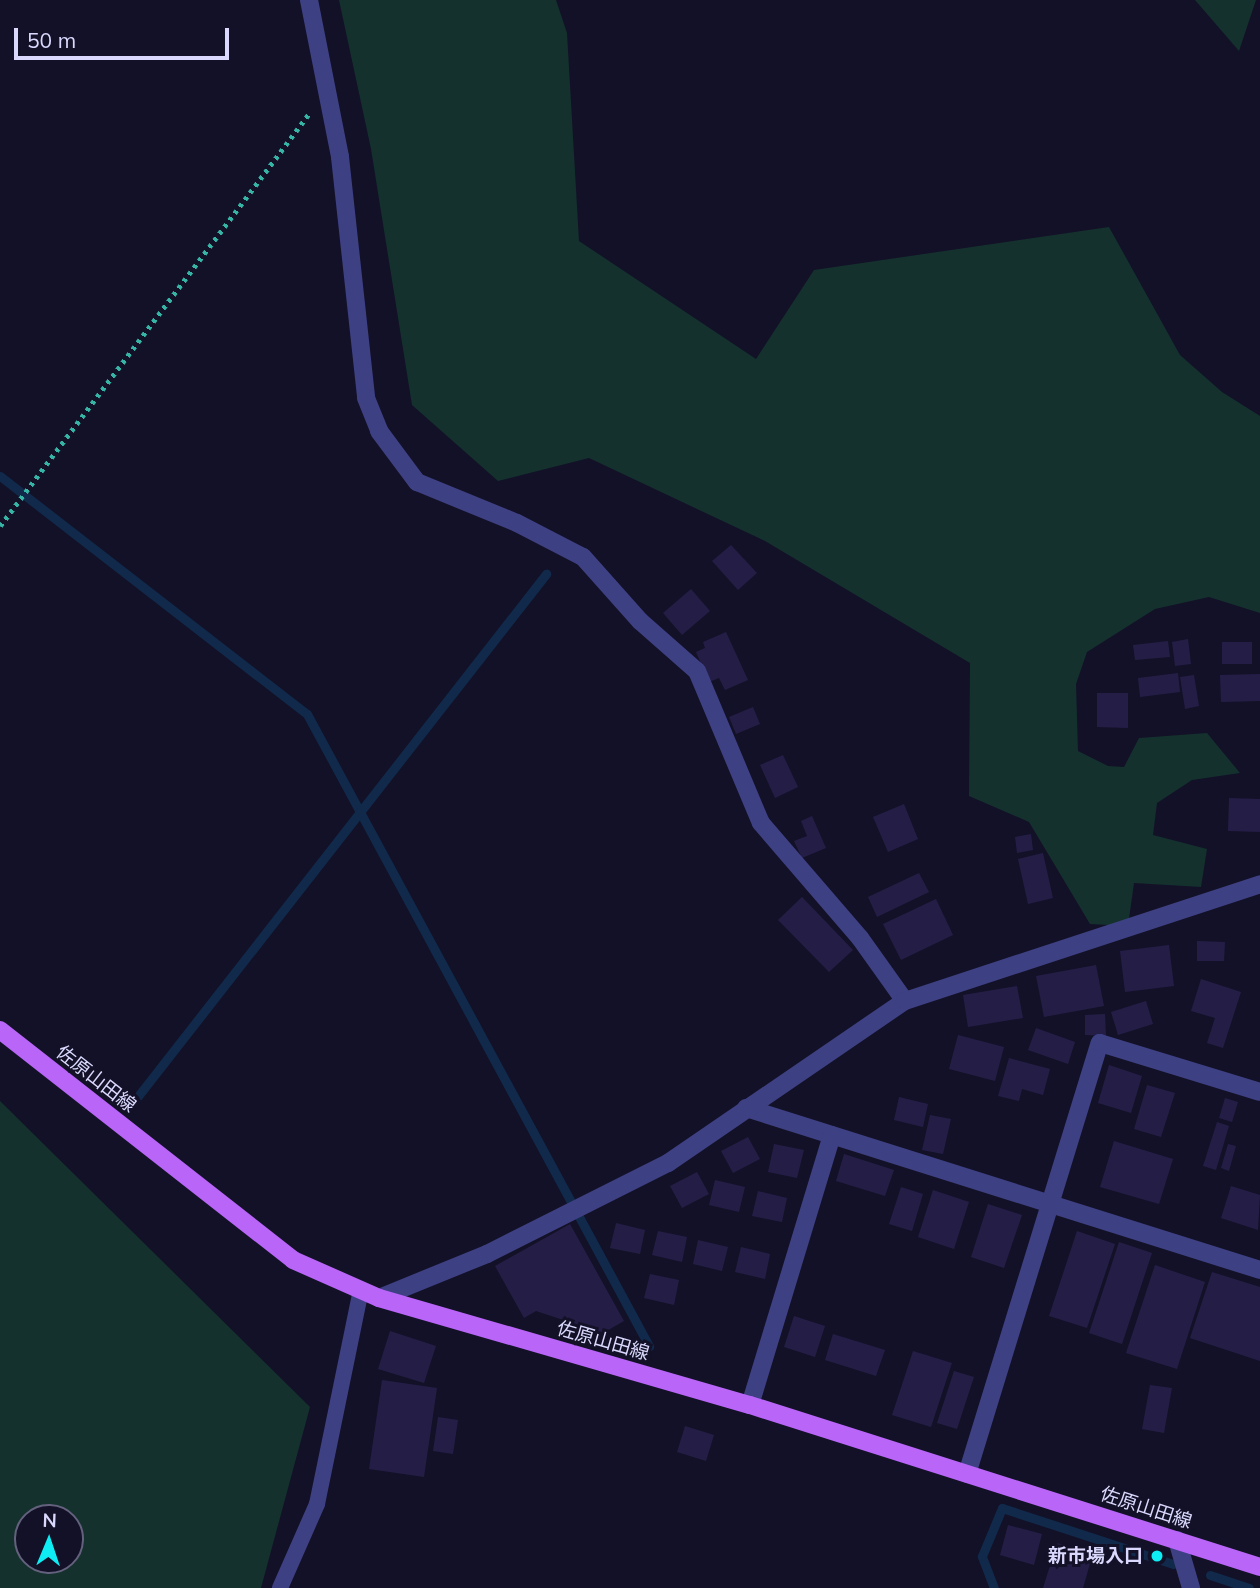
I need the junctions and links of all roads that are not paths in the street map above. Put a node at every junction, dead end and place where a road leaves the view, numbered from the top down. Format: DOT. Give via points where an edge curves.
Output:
graph roads {
  1 [pos="309,0"];
  2 [pos="1260,884"];
  3 [pos="905,1001"];
  4 [pos="0,1030"];
  5 [pos="1260,1092"];
  6 [pos="746,1108"];
  7 [pos="832,1135"];
  8 [pos="1049,1203"];
  9 [pos="1260,1270"];
  10 [pos="361,1290"];
  11 [pos="379,1298"];
  12 [pos="750,1405"];
  13 [pos="967,1474"];
  14 [pos="1177,1540"];
  15 [pos="1260,1567"];
  16 [pos="281,1588"];
  17 [pos="1191,1588"];
  1 -- 3 [label="street" via="348,222 366,398 379,431 417,482 517,523 583,557 640,621 697,671 761,824 860,938"];
  2 -- 3 [label="street"];
  3 -- 6 [label="street"];
  4 -- 10 [label="main road, 佐原山田線" via="293,1260"];
  5 -- 8 [label="street" via="1100,1043"];
  6 -- 7 [label="street"];
  6 -- 11 [label="street" via="668,1163 487,1254"];
  7 -- 8 [label="street"];
  7 -- 12 [label="street"];
  8 -- 9 [label="street"];
  8 -- 13 [label="street"];
  10 -- 11 [label="main road, 佐原山田線"];
  10 -- 16 [label="lane" via="317,1504"];
  11 -- 12 [label="main road, 佐原山田線"];
  12 -- 13 [label="main road, 佐原山田線"];
  13 -- 14 [label="main road, 佐原山田線"];
  14 -- 15 [label="main road, 佐原山田線"];
  14 -- 17 [label="street"];
}
